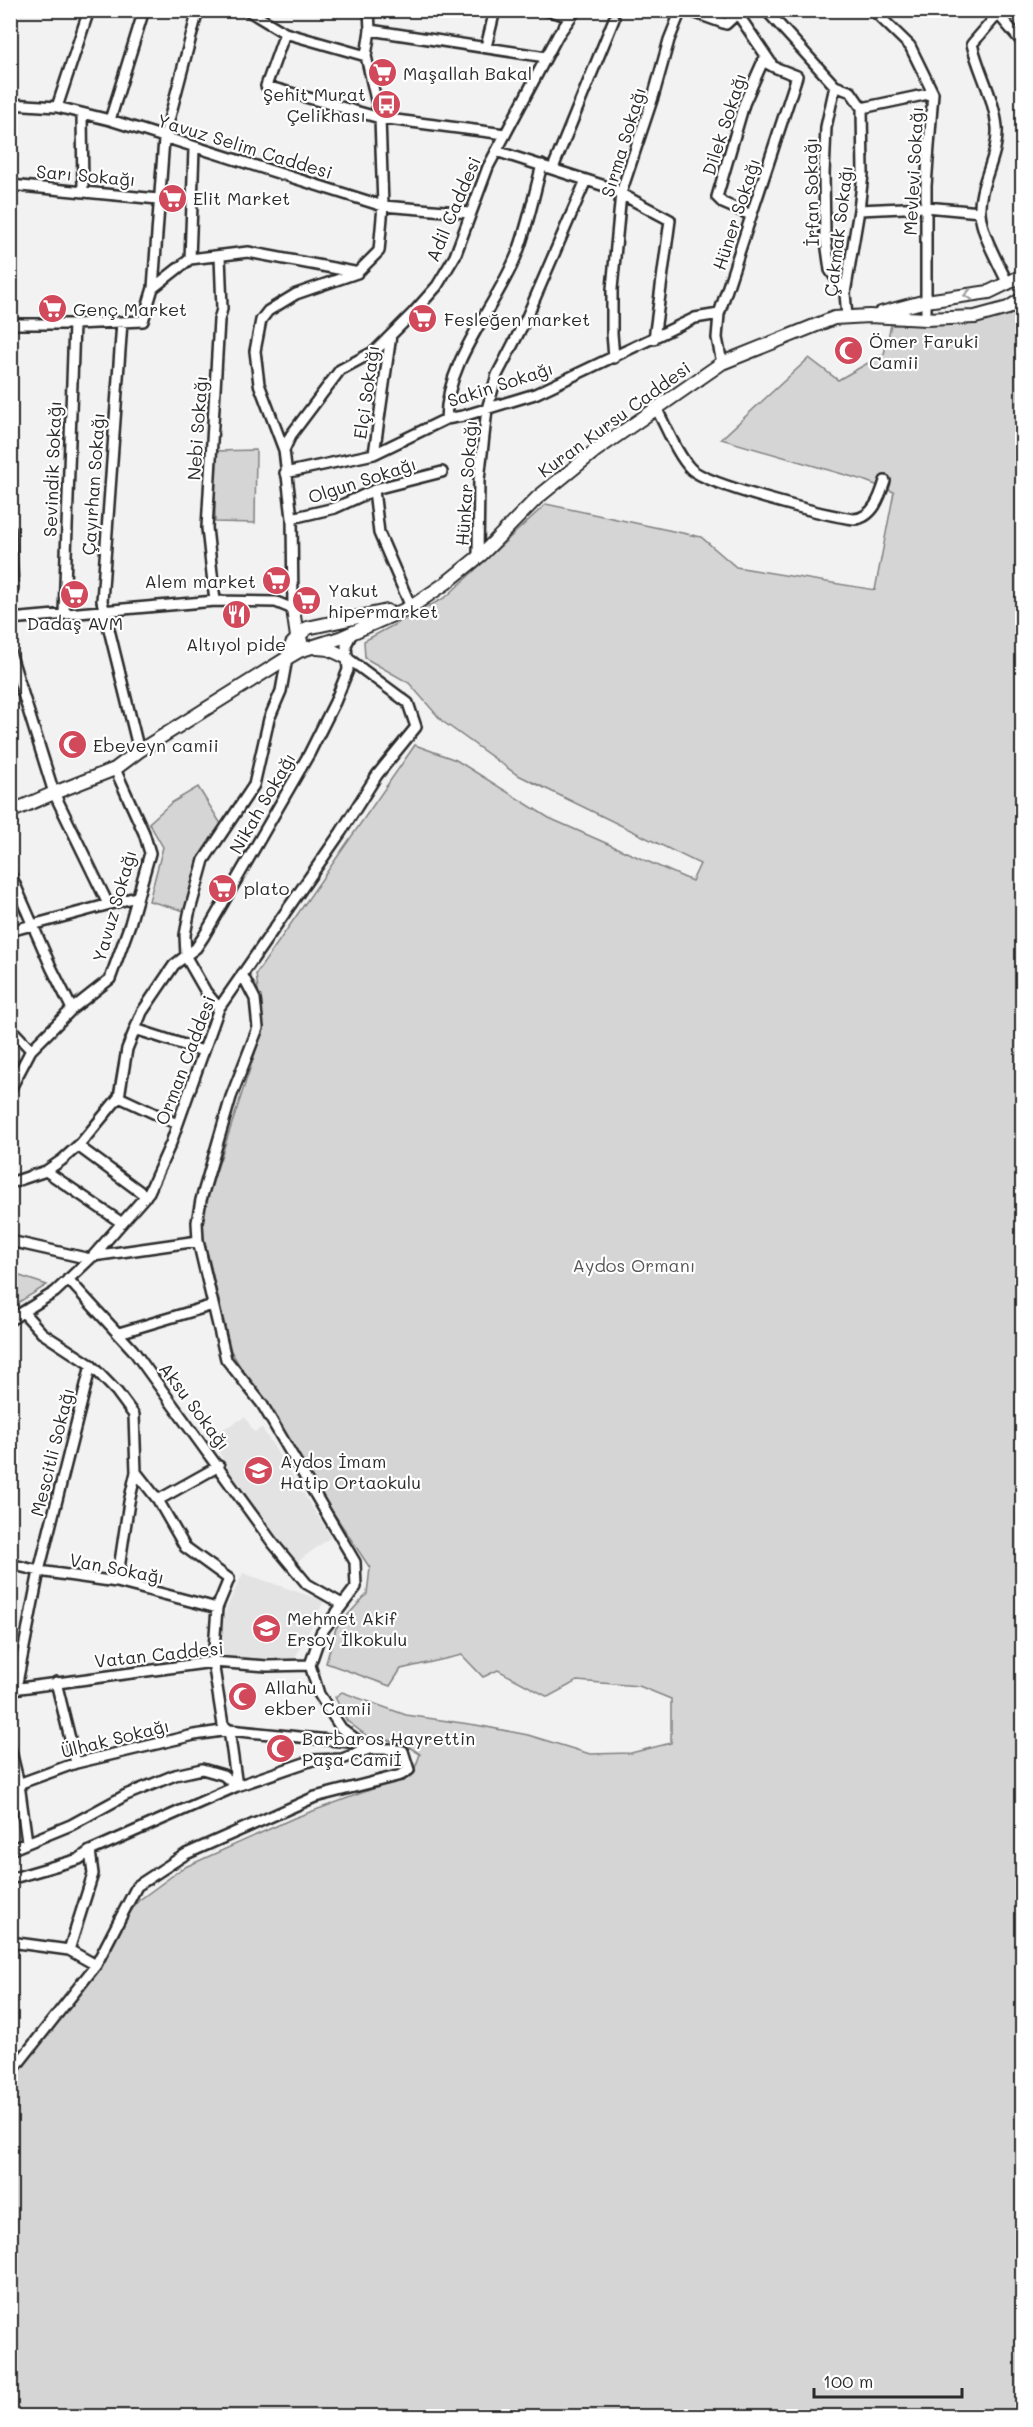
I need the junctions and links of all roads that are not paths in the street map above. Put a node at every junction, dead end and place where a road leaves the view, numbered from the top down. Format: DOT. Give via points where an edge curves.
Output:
graph roads {
  1 [pos="89,10"];
  2 [pos="144,10"];
  3 [pos="198,10"];
  4 [pos="247,10"];
  5 [pos="369,10"];
  6 [pos="495,10"];
  7 [pos="545,10"];
  8 [pos="681,10"];
  9 [pos="687,10"];
  10 [pos="766,10"];
  11 [pos="873,10"];
  12 [pos="739,12"];
  13 [pos="995,12"];
  14 [pos="574,14"];
  15 [pos="614,20"];
  16 [pos="370,30"];
  17 [pos="285,33"];
  18 [pos="1023,42"];
  19 [pos="486,47"];
  20 [pos="366,56"];
  21 [pos="546,57"];
  22 [pos="774,67"];
  23 [pos="797,76"];
  24 [pos="835,86"];
  25 [pos="933,93"];
  26 [pos="10,104"];
  27 [pos="57,107"];
  28 [pos="862,108"];
  29 [pos="82,115"];
  30 [pos="381,118"];
  31 [pos="110,120"];
  32 [pos="505,134"];
  33 [pos="164,139"];
  34 [pos="194,148"];
  35 [pos="496,151"];
  36 [pos="542,165"];
  37 [pos="553,168"];
  38 [pos="586,180"];
  39 [pos="10,185"];
  40 [pos="83,191"];
  41 [pos="621,193"];
  42 [pos="158,199"];
  43 [pos="383,206"];
  44 [pos="926,207"];
  45 [pos="860,210"];
  46 [pos="980,212"];
  47 [pos="471,213"];
  48 [pos="751,215"];
  49 [pos="220,256"];
  50 [pos="190,259"];
  51 [pos="357,273"];
  52 [pos="1023,276"];
  53 [pos="1008,284"];
  54 [pos="153,288"];
  55 [pos="845,293"];
  56 [pos="1023,299"];
  57 [pos="926,301"];
  58 [pos="719,314"];
  59 [pos="868,316"];
  60 [pos="847,317"];
  61 [pos="927,319"];
  62 [pos="122,322"];
  63 [pos="10,324"];
  64 [pos="74,324"];
  65 [pos="391,335"];
  66 [pos="654,339"];
  67 [pos="614,358"];
  68 [pos="722,363"];
  69 [pos="656,408"];
  70 [pos="487,409"];
  71 [pos="446,419"];
  72 [pos="284,450"];
  73 [pos="374,454"];
  74 [pos="442,472"];
  75 [pos="285,473"];
  76 [pos="885,481"];
  77 [pos="374,490"];
  78 [pos="292,518"];
  79 [pos="10,529"];
  80 [pos="478,557"];
  81 [pos="10,594"];
  82 [pos="215,601"];
  83 [pos="411,607"];
  84 [pos="293,609"];
  85 [pos="104,610"];
  86 [pos="64,614"];
  87 [pos="10,619"];
  88 [pos="307,627"];
  89 [pos="352,633"];
  90 [pos="297,637"];
  91 [pos="329,642"];
  92 [pos="314,648"];
  93 [pos="10,652"];
  94 [pos="346,657"];
  95 [pos="287,658"];
  96 [pos="139,751"];
  97 [pos="115,769"];
  98 [pos="54,792"];
  99 [pos="10,812"];
  100 [pos="10,873"];
  101 [pos="136,897"];
  102 [pos="108,904"];
  103 [pos="33,925"];
  104 [pos="10,931"];
  105 [pos="186,957"];
  106 [pos="242,974"];
  107 [pos="219,1008"];
  108 [pos="72,1009"];
  109 [pos="10,1025"];
  110 [pos="135,1029"];
  111 [pos="31,1050"];
  112 [pos="203,1051"];
  113 [pos="10,1090"];
  114 [pos="119,1097"];
  115 [pos="177,1124"];
  116 [pos="78,1146"];
  117 [pos="46,1171"];
  118 [pos="10,1183"];
  119 [pos="146,1196"];
  120 [pos="122,1223"];
  121 [pos="10,1241"];
  122 [pos="198,1242"];
  123 [pos="92,1258"];
  124 [pos="68,1279"];
  125 [pos="213,1305"];
  126 [pos="23,1312"];
  127 [pos="10,1320"];
  128 [pos="119,1334"];
  129 [pos="91,1365"];
  130 [pos="219,1466"];
  131 [pos="136,1472"];
  132 [pos="158,1500"];
  133 [pos="10,1564"];
  134 [pos="39,1571"];
  135 [pos="117,1582"];
  136 [pos="342,1604"];
  137 [pos="217,1608"];
  138 [pos="213,1662"];
  139 [pos="310,1665"];
  140 [pos="56,1682"];
  141 [pos="13,1689"];
  142 [pos="229,1730"];
  143 [pos="365,1746"];
  144 [pos="10,1748"];
  145 [pos="76,1763"];
  146 [pos="15,1786"];
  147 [pos="237,1786"];
  148 [pos="27,1842"];
  149 [pos="10,1850"];
  150 [pos="90,1851"];
  151 [pos="10,1878"];
  152 [pos="10,1942"];
  153 [pos="69,1950"];
  154 [pos="96,1965"];
  155 [pos="10,2074"];
  1 -- 27 [label="street"];
  2 -- 31 [label="street"];
  3 -- 33 [label="street"];
  4 -- 17 [label="street"];
  5 -- 16 [label="street"];
  6 -- 19 [label="street"];
  7 -- 14 [label="street"];
  8 -- 41 [label="street, Sırma Sokağı"];
  9 -- 12 [label="street" via="726,24"];
  10 -- 24 [label="street"];
  11 -- 25 [label="street, Mevlevi Sokağı" via="909,46"];
  12 -- 22 [label="street"];
  13 -- 18 [label="street"];
  13 -- 46 [label="street" via="972,44 991,93 997,128"];
  14 -- 21 [label="street, Adil Caddesi"];
  15 -- 37 [label="street"];
  16 -- 19 [label="street"];
  16 -- 20 [label="street"];
  17 -- 20 [label="street"];
  17 -- 30 [label="street" via="266,86"];
  19 -- 21 [label="street"];
  20 -- 30 [label="street"];
  21 -- 32 [label="street, Adil Caddesi"];
  22 -- 23 [label="street, Dilek Sokağı"];
  22 -- 48 [label="street, Dilek Sokağı" via="763,61 744,104 717,197"];
  23 -- 48 [label="street, Hüner Sokağı"];
  24 -- 28 [label="street" via="851,92"];
  24 -- 55 [label="street, İrfan Sokağı" via="826,127 825,234 830,270"];
  25 -- 28 [label="street"];
  25 -- 44 [label="street, Mevlevi Sokağı"];
  26 -- 27 [label="street, Yavuz Selim Caddesi"];
  27 -- 29 [label="street, Yavuz Selim Caddesi"];
  28 -- 45 [label="street, Çakmak Sokağı"];
  29 -- 31 [label="street, Yavuz Selim Caddesi"];
  29 -- 40 [label="street"];
  30 -- 32 [label="street"];
  30 -- 43 [label="street"];
  31 -- 33 [label="street, Yavuz Selim Caddesi"];
  32 -- 35 [label="street, Adil Caddesi"];
  33 -- 34 [label="street, Yavuz Selim Caddesi"];
  33 -- 42 [label="street"];
  34 -- 43 [label="street, Yavuz Selim Caddesi"];
  34 -- 50 [label="street"];
  35 -- 36 [label="street"];
  35 -- 47 [label="street, Adil Caddesi"];
  36 -- 37 [label="street"];
  36 -- 71 [label="street" via="517,254 458,365 447,398"];
  37 -- 38 [label="street"];
  38 -- 41 [label="street"];
  38 -- 70 [label="street, Hünkar Sokağı" via="526,319 508,349"];
  39 -- 40 [label="street, Sarı Sokağı"];
  40 -- 42 [label="street, Sarı Sokağı"];
  41 -- 66 [label="street" via="670,220"];
  41 -- 67 [label="street, Sırma Sokağı" via="612,289"];
  42 -- 54 [label="street"];
  43 -- 47 [label="street, Yavuz Selim Caddesi"];
  43 -- 51 [label="street" via="379,251"];
  44 -- 45 [label="street"];
  44 -- 46 [label="street"];
  44 -- 57 [label="street, Mevlevi Sokağı"];
  45 -- 55 [label="street, Çakmak Sokağı"];
  46 -- 53 [label="street"];
  47 -- 65 [label="street, Adil Caddesi" via="455,256 437,286"];
  48 -- 58 [label="street, Hüner Sokağı"];
  49 -- 50 [label="street"];
  49 -- 51 [label="street" via="248,252"];
  49 -- 82 [label="street, Nebi Sokağı" via="222,309 207,528"];
  50 -- 54 [label="street"];
  51 -- 72 [label="street" via="296,294 268,311 261,320 255,351 259,384"];
  52 -- 53 [label="main road, Kuran Kursu Caddesi"];
  53 -- 57 [label="main road, Kuran Kursu Caddesi, one-way" via="989,292"];
  54 -- 62 [label="street" via="143,321"];
  55 -- 60 [label="street, Çakmak Sokağı"];
  56 -- 61 [label="main road, Kuran Kursu Caddesi" via="1008,308 975,317"];
  57 -- 59 [label="main road, Kuran Kursu Caddesi"];
  57 -- 61 [label="street, Mevlevi Sokağı"];
  58 -- 66 [label="street, Sakin Sokağı" via="695,318"];
  58 -- 68 [label="street, Hüner Sokağı" via="717,338"];
  59 -- 60 [label="main road, Kuran Kursu Caddesi"];
  59 -- 61 [label="main road, Kuran Kursu Caddesi"];
  60 -- 68 [label="main road, Kuran Kursu Caddesi" via="785,336"];
  62 -- 64 [label="street"];
  62 -- 85 [label="street, Çayırhan Sokağı"];
  63 -- 64 [label="street"];
  64 -- 86 [label="street, Sevindik Sokağı"];
  65 -- 72 [label="street, Adil Caddesi" via="375,351 340,370"];
  65 -- 73 [label="street, Elçi Sokağı"];
  66 -- 67 [label="street, Sakin Sokağı"];
  67 -- 70 [label="street, Sakin Sokağı" via="536,394"];
  68 -- 69 [label="main road, Kuran Kursu Caddesi"];
  69 -- 76 [label="street" via="686,464 706,479 854,519 870,513"];
  69 -- 80 [label="main road, Kuran Kursu Caddesi" via="537,498"];
  70 -- 71 [label="street, Sakin Sokağı"];
  70 -- 80 [label="street, Hünkar Sokağı" via="479,480"];
  71 -- 73 [label="street, Sakin Sokağı"];
  72 -- 75 [label="street"];
  73 -- 75 [label="street, Sakin Sokağı"];
  74 -- 77 [label="street, Olgun Sokağı"];
  75 -- 78 [label="street"];
  77 -- 78 [label="street, Olgun Sokağı" via="335,508"];
  77 -- 83 [label="street" via="379,533"];
  78 -- 84 [label="street"];
  79 -- 81 [label="street"];
  80 -- 83 [label="main road, Kuran Kursu Caddesi"];
  82 -- 84 [label="street" via="276,602"];
  82 -- 85 [label="street"];
  83 -- 88 [label="main road, Kuran Kursu Caddesi"];
  83 -- 89 [label="main road, Kuran Kursu Caddesi"];
  84 -- 88 [label="main road"];
  84 -- 90 [label="main road"];
  85 -- 86 [label="street"];
  85 -- 96 [label="street, Çayırhan Sokağı"];
  86 -- 87 [label="street"];
  88 -- 90 [label="main road"];
  88 -- 91 [label="main road" via="324,633"];
  89 -- 91 [label="main road, Kuran Kursu Caddesi"];
  89 -- 94 [label="street, Nikah Sokağı"];
  90 -- 92 [label="main road"];
  90 -- 95 [label="main road"];
  91 -- 92 [label="main road, Kuran Kursu Caddesi"];
  91 -- 94 [label="main road"];
  92 -- 94 [label="main road" via="329,649"];
  92 -- 95 [label="main road, Kuran Kursu Caddesi"];
  93 -- 98 [label="street"];
  94 -- 105 [label="street, Nikah Sokağı" via="348,670 309,754 204,936"];
  94 -- 106 [label="street, Orman Caddesi" via="408,703 416,727 377,775"];
  95 -- 96 [label="main road, Kuran Kursu Caddesi"];
  95 -- 105 [label="street" via="254,784 199,873 185,935"];
  96 -- 97 [label="main road, Kuran Kursu Caddesi"];
  97 -- 98 [label="main road, Kuran Kursu Caddesi"];
  97 -- 101 [label="street, Yavuz Sokağı" via="150,853"];
  98 -- 99 [label="main road, Kuran Kursu Caddesi"];
  98 -- 102 [label="street"];
  100 -- 103 [label="street"];
  101 -- 102 [label="street"];
  101 -- 108 [label="street, Yavuz Sokağı" via="110,979"];
  102 -- 103 [label="street"];
  103 -- 104 [label="street"];
  103 -- 108 [label="street"];
  105 -- 107 [label="street"];
  105 -- 110 [label="street, Nikah Sokağı" via="174,964 158,985"];
  106 -- 107 [label="street, Orman Caddesi"];
  106 -- 122 [label="street" via="255,999 258,1028 231,1097 201,1200"];
  107 -- 112 [label="street, Orman Caddesi"];
  108 -- 111 [label="street, Yavuz Sokağı"];
  109 -- 111 [label="street"];
  110 -- 112 [label="street"];
  110 -- 114 [label="street, Nikah Sokağı"];
  111 -- 113 [label="street, Yavuz Sokağı"];
  112 -- 115 [label="street, Orman Caddesi"];
  114 -- 115 [label="street"];
  114 -- 116 [label="street"];
  115 -- 119 [label="street, Orman Caddesi"];
  116 -- 117 [label="street"];
  116 -- 119 [label="street"];
  117 -- 118 [label="street"];
  117 -- 120 [label="street"];
  119 -- 120 [label="street, Orman Caddesi"];
  120 -- 123 [label="street, Orman Caddesi"];
  121 -- 123 [label="street"];
  122 -- 123 [label="street"];
  122 -- 125 [label="street"];
  123 -- 124 [label="street, Orman Caddesi"];
  124 -- 126 [label="street, Orman Caddesi"];
  124 -- 128 [label="street, Aksu Sokağı"];
  125 -- 128 [label="street"];
  125 -- 136 [label="street" via="226,1359 262,1404 355,1562 356,1587"];
  126 -- 127 [label="street, Orman Caddesi"];
  126 -- 129 [label="street" via="42,1333"];
  128 -- 130 [label="street, Aksu Sokağı"];
  129 -- 131 [label="street" via="134,1415"];
  129 -- 134 [label="street, Mescitli Sokağı"];
  130 -- 132 [label="street"];
  130 -- 136 [label="street, Aksu Sokağı" via="307,1584"];
  131 -- 132 [label="street"];
  131 -- 135 [label="street"];
  132 -- 137 [label="street" via="186,1547 230,1579"];
  133 -- 134 [label="street, Van Sokağı"];
  134 -- 135 [label="street, Van Sokağı"];
  134 -- 141 [label="street, Mescitli Sokağı"];
  135 -- 137 [label="street, Van Sokağı"];
  136 -- 139 [label="street" via="321,1633"];
  137 -- 138 [label="street"];
  138 -- 139 [label="street, Vatan Caddesi"];
  138 -- 140 [label="street, Vatan Caddesi"];
  138 -- 142 [label="street" via="223,1725"];
  139 -- 143 [label="street" via="319,1694 341,1728"];
  140 -- 141 [label="street, Vatan Caddesi"];
  140 -- 145 [label="street"];
  142 -- 143 [label="street, Ülhak Sokağı"];
  142 -- 145 [label="street, Ülhak Sokağı"];
  142 -- 147 [label="street"];
  143 -- 147 [label="street" via="342,1759 313,1760"];
  143 -- 154 [label="street, Ülhak Sokağı" via="403,1751 409,1770 382,1782 315,1797 186,1854 137,1886"];
  144 -- 146 [label="street"];
  145 -- 146 [label="street, Ülhak Sokağı"];
  146 -- 148 [label="street"];
  147 -- 148 [label="street" via="223,1775 202,1769 175,1775"];
  147 -- 150 [label="street"];
  148 -- 149 [label="street"];
  150 -- 151 [label="street" via="78,1859"];
  150 -- 153 [label="street" via="93,1874"];
  152 -- 153 [label="street"];
  153 -- 154 [label="street"];
  154 -- 155 [label="street"];
}
